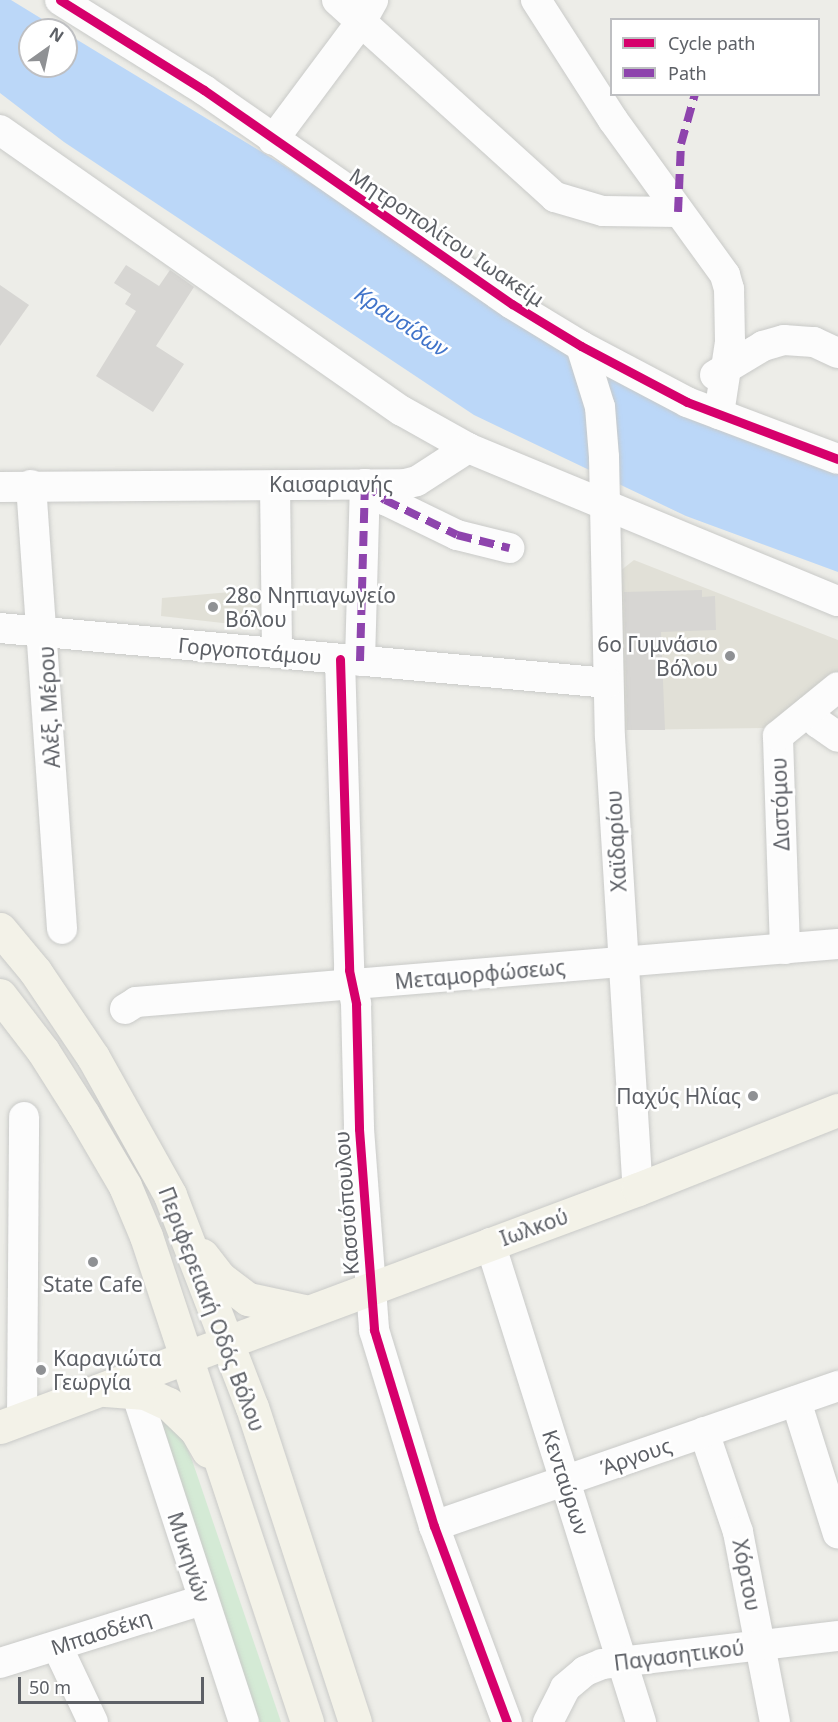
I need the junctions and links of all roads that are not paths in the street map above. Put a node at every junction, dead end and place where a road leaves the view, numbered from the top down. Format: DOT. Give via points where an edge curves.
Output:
graph roads {
  1 [pos="60,0"];
  2 [pos="337,0"];
  3 [pos="536,0"];
  4 [pos="367,11"];
  5 [pos="103,12"];
  6 [pos="0,130"];
  7 [pos="273,140"];
  8 [pos="678,212"];
  9 [pos="584,351"];
  10 [pos="838,353"];
  11 [pos="726,369"];
  12 [pos="687,402"];
  13 [pos="719,414"];
  14 [pos="468,448"];
  15 [pos="838,459"];
  16 [pos="365,484"];
  17 [pos="31,485"];
  18 [pos="275,485"];
  19 [pos="0,487"];
  20 [pos="604,500"];
  21 [pos="509,548"];
  22 [pos="838,601"];
  23 [pos="0,628"];
  24 [pos="44,632"];
  25 [pos="277,653"];
  26 [pos="350,660"];
  27 [pos="608,683"];
  28 [pos="838,687"];
  29 [pos="809,711"];
  30 [pos="838,737"];
  31 [pos="0,929"];
  32 [pos="62,929"];
  33 [pos="838,944"];
  34 [pos="785,949"];
  35 [pos="623,962"];
  36 [pos="352,984"];
  37 [pos="0,995"];
  38 [pos="125,1009"];
  39 [pos="838,1110"];
  40 [pos="24,1117"];
  41 [pos="638,1189"];
  42 [pos="189,1242"];
  43 [pos="490,1243"];
  44 [pos="370,1287"];
  45 [pos="304,1311"];
  46 [pos="227,1340"];
  47 [pos="187,1356"];
  48 [pos="838,1386"];
  49 [pos="97,1390"];
  50 [pos="136,1392"];
  51 [pos="796,1401"];
  52 [pos="11,1423"];
  53 [pos="704,1432"];
  54 [pos="565,1481"];
  55 [pos="239,1516"];
  56 [pos="434,1526"];
  57 [pos="838,1534"];
  58 [pos="202,1600"];
  59 [pos="838,1636"];
  60 [pos="761,1645"];
  61 [pos="57,1646"];
  62 [pos="621,1659"];
  63 [pos="0,1663"];
  64 [pos="93,1722"];
  65 [pos="244,1722"];
  66 [pos="307,1722"];
  67 [pos="355,1722"];
  68 [pos="507,1722"];
  69 [pos="548,1722"];
  70 [pos="641,1722"];
  71 [pos="775,1722"];
  1 -- 5 [label="street, Μητροπολίτου Ιωακείμ"];
  2 -- 4 [label="street"];
  3 -- 8 [label="street"];
  4 -- 7 [label="street"];
  4 -- 8 [label="street" via="555,197 603,211"];
  5 -- 7 [label="street, Μητροπολίτου Ιωακείμ"];
  6 -- 14 [label="street" via="402,411"];
  7 -- 9 [label="street, Μητροπολίτου Ιωακείμ"];
  8 -- 11 [label="street" via="717,260 729,290"];
  9 -- 12 [label="street, Μητροπολίτου Ιωακείμ"];
  9 -- 20 [label="street, Χαϊδαρίου" via="600,407"];
  10 -- 11 [label="street" via="814,342 784,340 763,346"];
  11 -- 12 [label="street" via="711,377"];
  11 -- 13 [label="street"];
  12 -- 13 [label="street, Μητροπολίτου Ιωακείμ"];
  13 -- 15 [label="street, Μητροπολίτου Ιωακείμ"];
  14 -- 16 [label="street, Καισαριανής" via="417,481"];
  14 -- 20 [label="street"];
  16 -- 18 [label="street, Καισαριανής"];
  16 -- 21 [label="street" via="385,500 458,535"];
  16 -- 26 [label="street, Κασσιόπουλου"];
  17 -- 18 [label="street, Καισαριανής"];
  17 -- 19 [label="street, Καισαριανής"];
  17 -- 24 [label="street, Αλέξ. Μέρου"];
  18 -- 25 [label="street"];
  20 -- 22 [label="street"];
  20 -- 27 [label="street, Χαϊδαρίου"];
  23 -- 24 [label="street, Γοργοποτάμου"];
  24 -- 25 [label="street, Γοργοποτάμου"];
  24 -- 32 [label="street, Αλέξ. Μέρου"];
  25 -- 26 [label="street, Γοργοποτάμου"];
  26 -- 27 [label="street, Γοργοποτάμου"];
  26 -- 36 [label="street, Κασσιόπουλου"];
  27 -- 35 [label="street, Χαϊδαρίου"];
  28 -- 29 [label="street, Διστόμου"];
  29 -- 30 [label="street"];
  29 -- 34 [label="street, Διστόμου" via="778,736"];
  31 -- 42 [label="main road, Περιφερειακή Οδός Βόλου" via="35,971 93,1057 135,1128"];
  33 -- 34 [label="street, Μεταμορφώσεως"];
  34 -- 35 [label="street, Μεταμορφώσεως"];
  35 -- 36 [label="street, Μεταμορφώσεως"];
  35 -- 41 [label="street, Χαϊδαρίου"];
  36 -- 38 [label="street, Μεταμορφώσεως" via="136,1002"];
  36 -- 44 [label="street, Κασσιόπουλου"];
  37 -- 47 [label="main road, Περιφερειακή Οδός Βόλου" via="43,1051 125,1186"];
  39 -- 41 [label="main road, Ιωλκού"];
  40 -- 52 [label="street"];
  41 -- 43 [label="main road, Ιωλκού"];
  42 -- 45 [label="main road" via="220,1278 248,1299"];
  42 -- 46 [label="main road, Περιφερειακή Οδός Βόλου"];
  43 -- 44 [label="main road, Ιωλκού"];
  43 -- 54 [label="street, Κενταύρων"];
  44 -- 45 [label="main road, Ιωλκού"];
  44 -- 56 [label="street, Κασσιόπουλου" via="378,1352"];
  45 -- 46 [label="main road, Ιωλκού"];
  46 -- 47 [label="main road, Ιωλκού"];
  46 -- 67 [label="main road, Περιφερειακή Οδός Βόλου"];
  47 -- 49 [label="main road, Ιωλκού"];
  47 -- 55 [label="main road, Περιφερειακή Οδός Βόλου"];
  48 -- 51 [label="street, Άργους"];
  49 -- 50 [label="main road"];
  49 -- 52 [label="main road, Ιωλκού"];
  50 -- 55 [label="main road" via="169,1404 195,1430"];
  50 -- 58 [label="street, Μυκηνών"];
  51 -- 53 [label="street, Άργους"];
  51 -- 57 [label="street"];
  53 -- 54 [label="street, Άργους"];
  53 -- 60 [label="street, Χόρτου" via="733,1510"];
  54 -- 56 [label="street, Άργους"];
  54 -- 62 [label="street, Κενταύρων"];
  55 -- 66 [label="main road, Περιφερειακή Οδός Βόλου"];
  56 -- 68 [label="street, Κασσιόπουλου"];
  58 -- 61 [label="street, Μπασδέκη"];
  58 -- 65 [label="street, Μυκηνών"];
  59 -- 60 [label="street, Παγασητικού"];
  60 -- 62 [label="street, Παγασητικού"];
  60 -- 71 [label="street, Χόρτου"];
  61 -- 63 [label="street, Μπασδέκη"];
  61 -- 64 [label="street"];
  62 -- 69 [label="street, Παγασητικού" via="595,1666 574,1680 557,1700"];
  62 -- 70 [label="street, Κενταύρων"];
}
